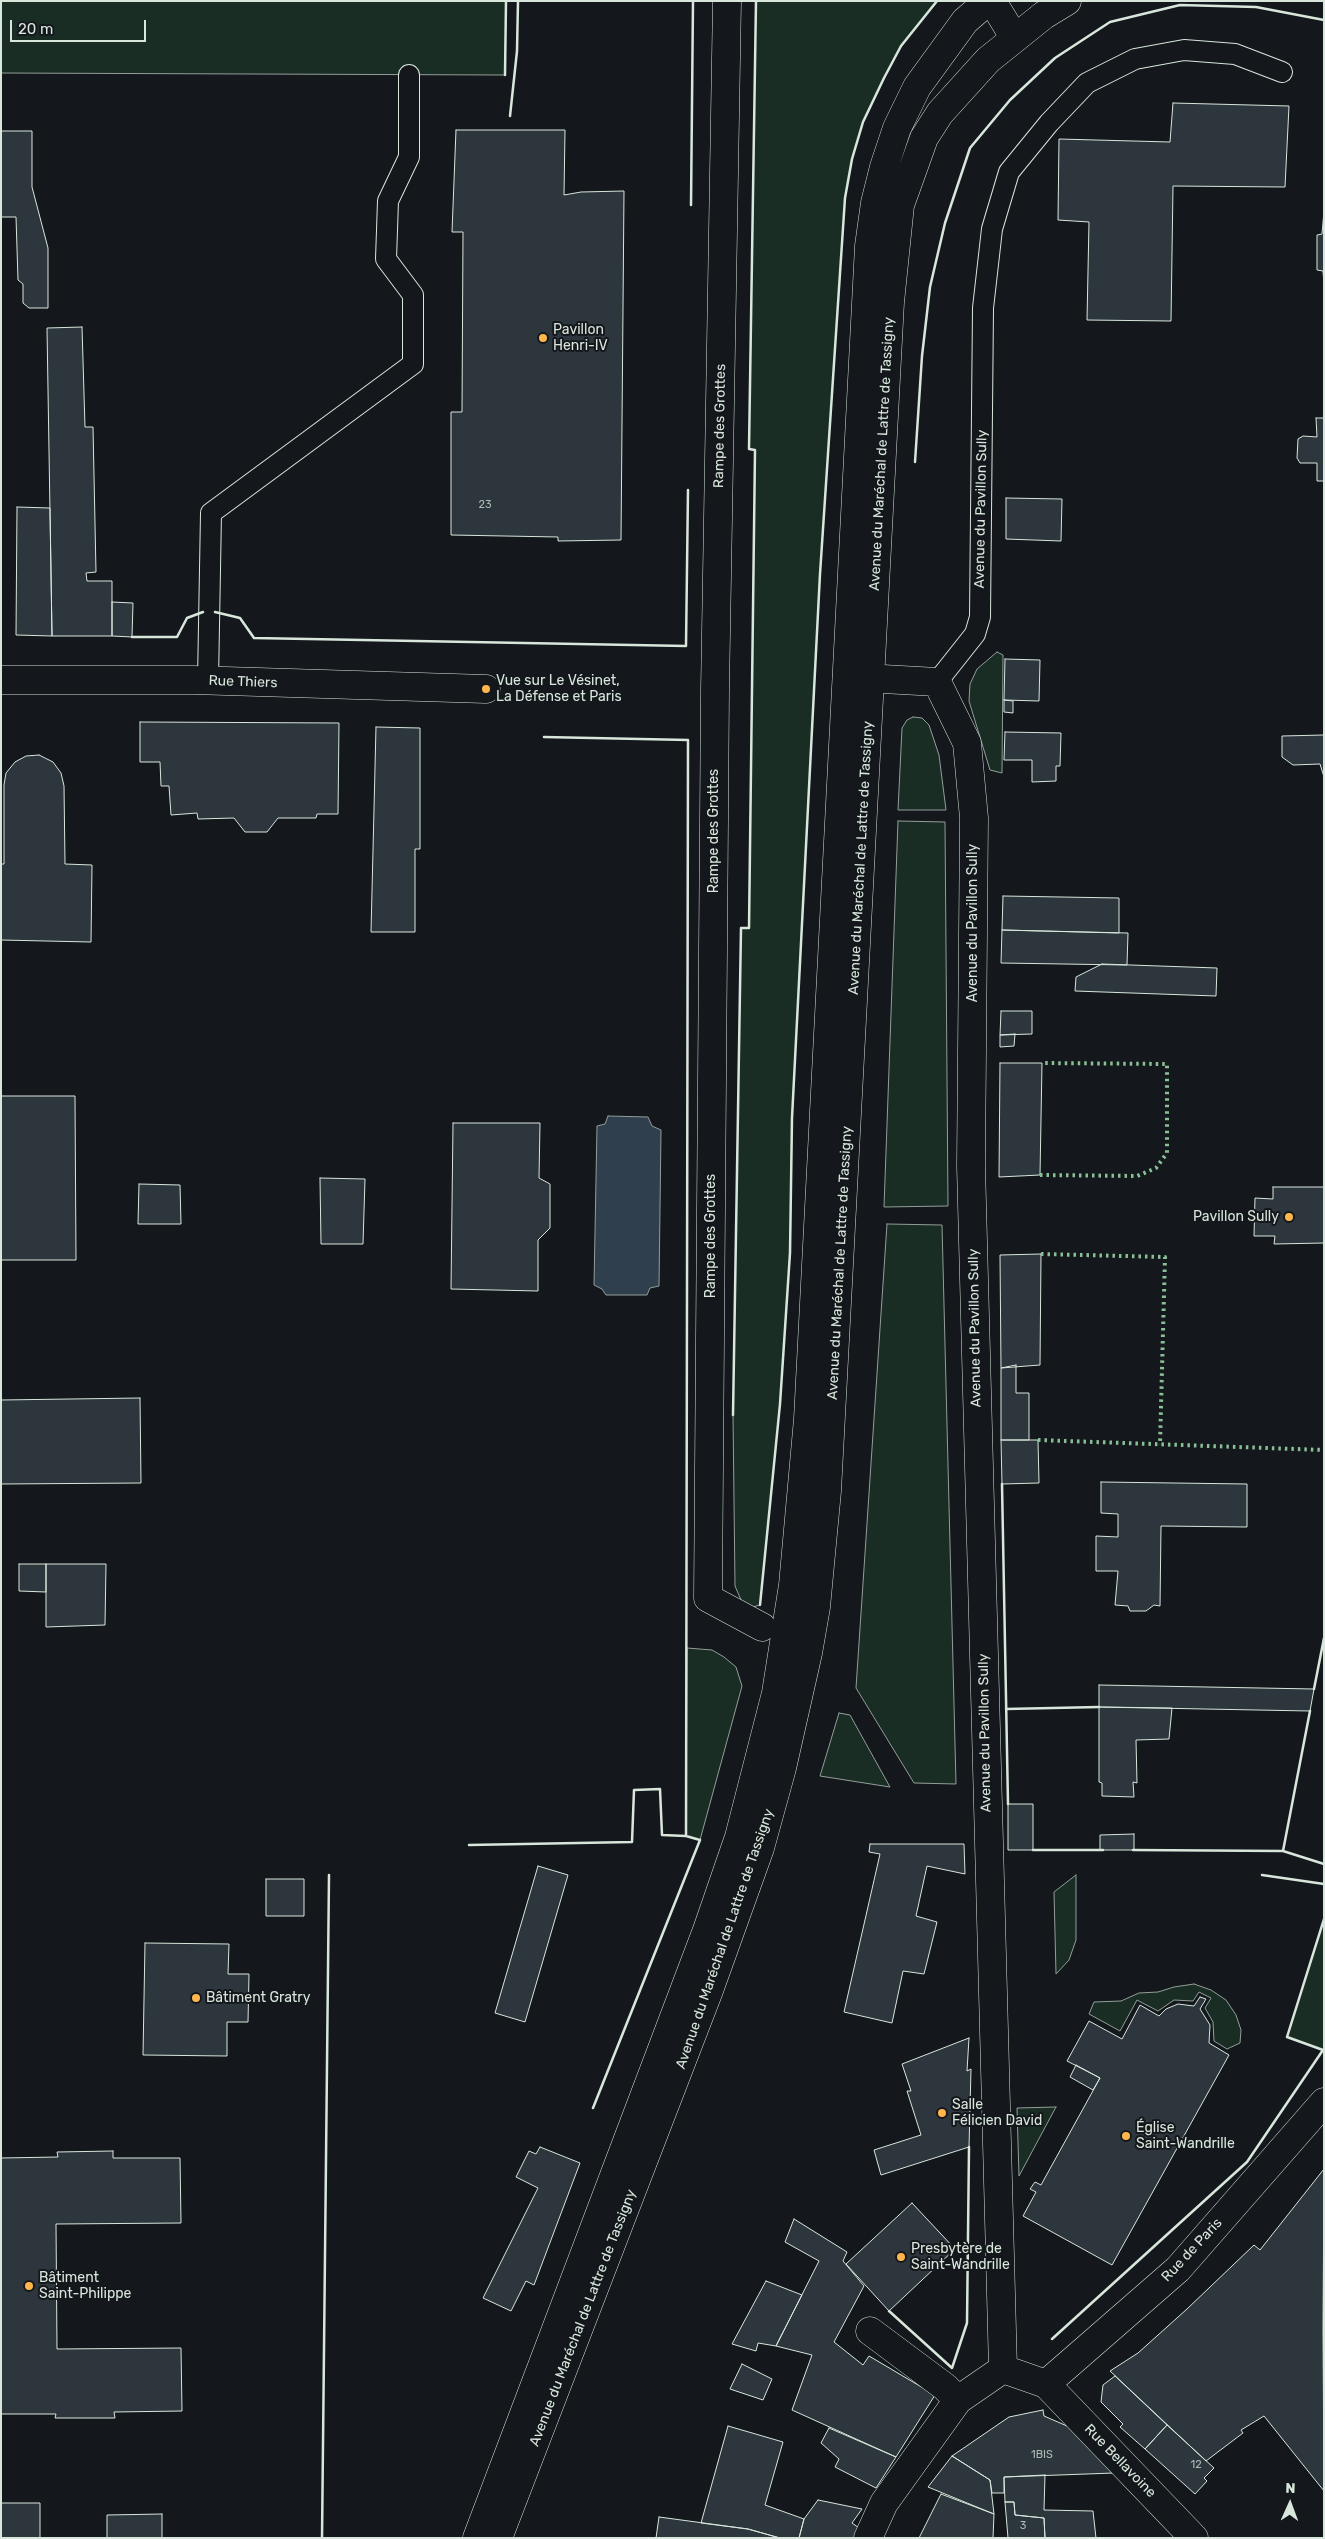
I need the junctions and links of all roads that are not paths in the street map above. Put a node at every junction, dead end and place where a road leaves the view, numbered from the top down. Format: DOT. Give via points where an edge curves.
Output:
graph roads {
  1 [pos="727,1"];
  2 [pos="988,1"];
  3 [pos="992,1"];
  4 [pos="1067,1"];
  5 [pos="1014,38"];
  6 [pos="1282,72"];
  7 [pos="409,75"];
  8 [pos="858,678"];
  9 [pos="1,680"];
  10 [pos="208,681"];
  11 [pos="938,682"];
  12 [pos="486,689"];
  13 [pos="762,1627"];
  14 [pos="1324,2102"];
  15 [pos="870,2331"];
  16 [pos="1003,2369"];
  17 [pos="1046,2384"];
  18 [pos="958,2400"];
  19 [pos="476,2538"];
  20 [pos="498,2538"];
  21 [pos="868,2538"];
  22 [pos="1194,2538"];
  1 -- 13 [label="main road, Rampe des Grottes" via="715,710 708,1598"];
  2 -- 8 [label="main road, Avenue du Maréchal de Lattre de Tassigny" via="965,21 917,87 897,128 875,203 869,246"];
  3 -- 5 [label="main road"];
  4 -- 5 [label="main road, Avenue du Maréchal de Lattre de Tassigny"];
  5 -- 8 [label="main road, Avenue du Maréchal de Lattre de Tassigny" via="966,81 940,113 924,138 900,205"];
  6 -- 11 [label="lane, Avenue du Pavillon Sully" via="1234,54 1184,50 1135,59 1087,83 1048,123 1009,172 992,229 983,308 980,618 975,634"];
  7 -- 10 [label="lane" via="409,157 388,201 386,259 413,295 413,364 210,513"];
  8 -- 11 [label="main road"];
  8 -- 19 [label="main road, Avenue du Maréchal de Lattre de Tassigny" via="806,1447 793,1585 776,1693 739,1837 707,1930"];
  8 -- 20 [label="main road, Avenue du Maréchal de Lattre de Tassigny" via="827,1492 816,1607 800,1698 760,1848 708,1993"];
  9 -- 10 [label="main road, Rue Thiers"];
  10 -- 12 [label="main road, Rue Thiers"];
  11 -- 16 [label="main road, Avenue du Pavillon Sully" via="967,743 974,818 971,1166"];
  14 -- 17 [label="main road, Rue de Paris" via="1178,2269"];
  15 -- 18 [label="main road" via="946,2387"];
  16 -- 17 [label="main road"];
  16 -- 18 [label="main road"];
  17 -- 22 [label="main road, Rue Bellavoine"];
  18 -- 21 [label="main road" via="884,2503"];
}
